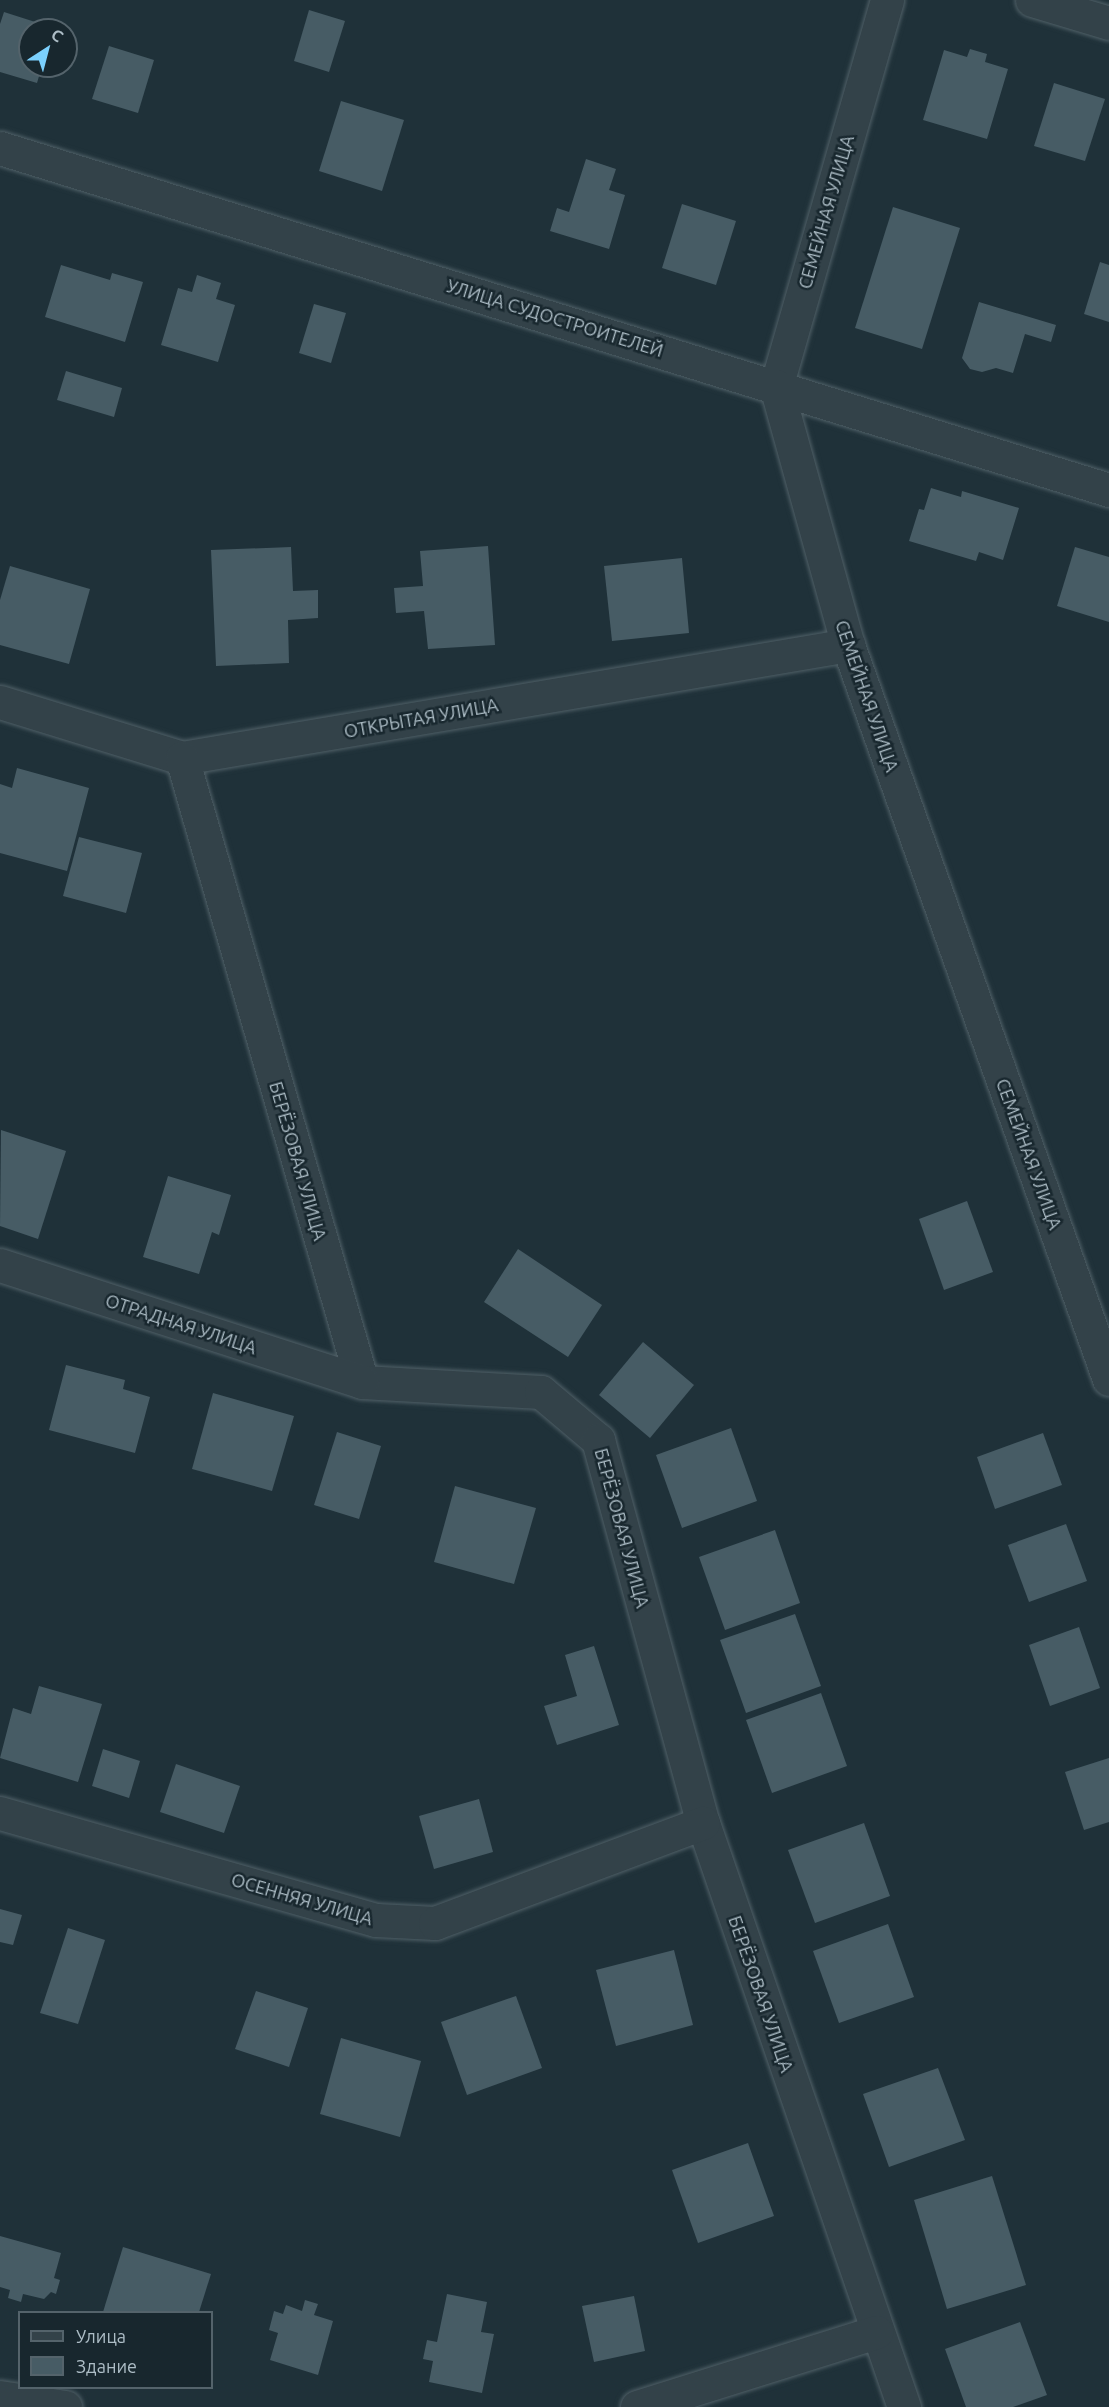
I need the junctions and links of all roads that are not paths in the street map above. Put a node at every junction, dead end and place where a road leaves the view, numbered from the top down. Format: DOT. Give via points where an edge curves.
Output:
graph roads {
  1 [pos="887,0"];
  2 [pos="1032,0"];
  3 [pos="1109,24"];
  4 [pos="0,148"];
  5 [pos="776,386"];
  6 [pos="1109,490"];
  7 [pos="848,645"];
  8 [pos="0,702"];
  9 [pos="182,758"];
  10 [pos="0,1265"];
  11 [pos="1109,1379"];
  12 [pos="362,1382"];
  13 [pos="0,1813"];
  14 [pos="703,1823"];
  15 [pos="877,2332"];
  16 [pos="0,2397"];
  17 [pos="65,2407"];
  18 [pos="637,2407"];
  19 [pos="903,2407"];
  1 -- 5 [label="street, СЕМЕЙНАЯ УЛИЦА"];
  2 -- 3 [label="street"];
  4 -- 5 [label="street, УЛИЦА СУДОСТРОИТЕЛЕЙ"];
  5 -- 6 [label="street, УЛИЦА СУДОСТРОИТЕЛЕЙ"];
  5 -- 7 [label="street, СЕМЕЙНАЯ УЛИЦА"];
  7 -- 9 [label="street, ОТКРЫТАЯ УЛИЦА"];
  7 -- 11 [label="street, СЕМЕЙНАЯ УЛИЦА"];
  8 -- 9 [label="street, ОТКРЫТАЯ УЛИЦА"];
  9 -- 12 [label="street, БЕРЁЗОВАЯ УЛИЦА"];
  10 -- 12 [label="street, ОТРАДНАЯ УЛИЦА"];
  12 -- 14 [label="street, БЕРЁЗОВАЯ УЛИЦА" via="541,1392 598,1440"];
  13 -- 14 [label="street, ОСЕННЯЯ УЛИЦА" via="376,1920 435,1923"];
  14 -- 15 [label="street, БЕРЁЗОВАЯ УЛИЦА"];
  15 -- 18 [label="street"];
  15 -- 19 [label="street, БЕРЁЗОВАЯ УЛИЦА"];
  16 -- 17 [label="street"];
}
